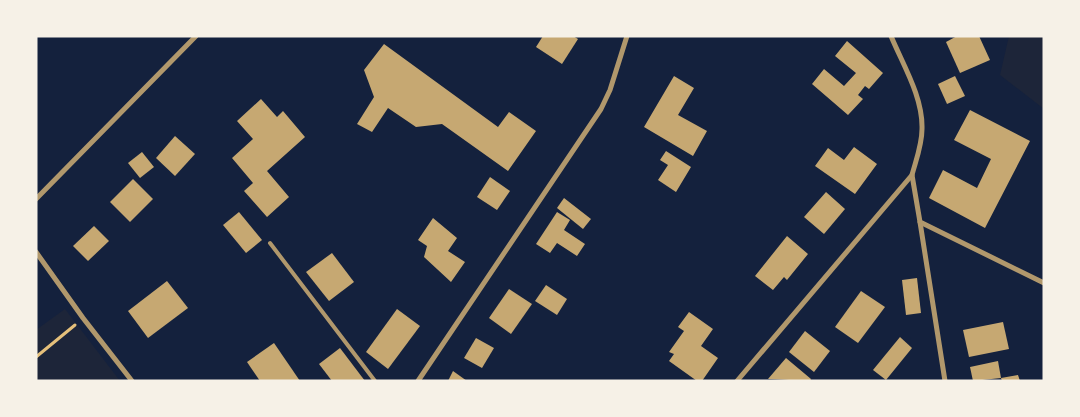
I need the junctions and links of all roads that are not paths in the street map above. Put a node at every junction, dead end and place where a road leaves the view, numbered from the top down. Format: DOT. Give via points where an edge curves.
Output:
graph roads {
  1 [pos="196,36"];
  2 [pos="628,36"];
  3 [pos="891,36"];
  4 [pos="912,175"];
  5 [pos="36,199"];
  6 [pos="920,222"];
  7 [pos="270,243"];
  8 [pos="36,252"];
  9 [pos="1044,283"];
  10 [pos="132,381"];
  11 [pos="375,381"];
  12 [pos="418,381"];
  13 [pos="737,381"];
  14 [pos="945,381"];
  1 -- 5 [label="street"];
  2 -- 12 [label="street" via="601,109"];
  3 -- 4 [label="street" via="920,110 920,147"];
  4 -- 6 [label="street"];
  4 -- 13 [label="street"];
  6 -- 9 [label="street"];
  6 -- 14 [label="street"];
  7 -- 11 [label="lane"];
  8 -- 10 [label="street"];
}
